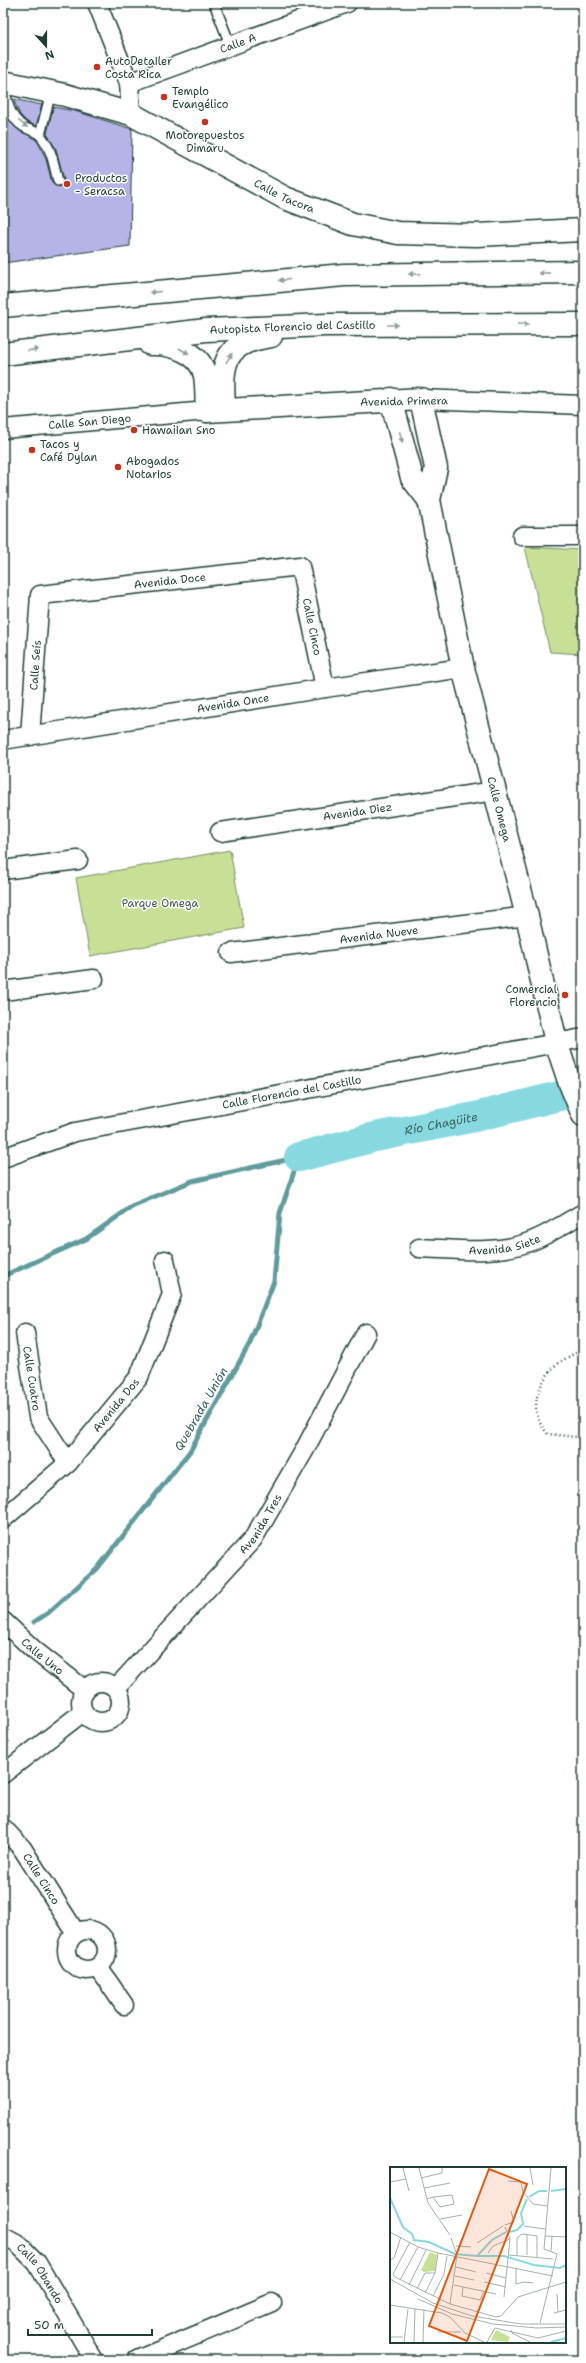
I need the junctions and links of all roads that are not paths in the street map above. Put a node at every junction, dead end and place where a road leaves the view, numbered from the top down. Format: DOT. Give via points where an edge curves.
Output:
graph roads {
  1 [pos="97,3"];
  2 [pos="214,3"];
  3 [pos="346,3"];
  4 [pos="328,6"];
  5 [pos="231,47"];
  6 [pos="3,82"];
  7 [pos="129,83"];
  8 [pos="51,92"];
  9 [pos="131,114"];
  10 [pos="40,135"];
  11 [pos="58,182"];
  12 [pos="583,230"];
  13 [pos="583,272"];
  14 [pos="3,306"];
  15 [pos="583,324"];
  16 [pos="326,325"];
  17 [pos="63,346"];
  18 [pos="3,354"];
  19 [pos="391,399"];
  20 [pos="421,399"];
  21 [pos="583,405"];
  22 [pos="216,410"];
  23 [pos="3,429"];
  24 [pos="430,500"];
  25 [pos="522,536"];
  26 [pos="583,536"];
  27 [pos="300,566"];
  28 [pos="40,595"];
  29 [pos="463,668"];
  30 [pos="325,688"];
  31 [pos="30,736"];
  32 [pos="3,740"];
  33 [pos="495,791"];
  34 [pos="220,832"];
  35 [pos="78,860"];
  36 [pos="3,870"];
  37 [pos="527,916"];
  38 [pos="231,953"];
  39 [pos="94,979"];
  40 [pos="3,991"];
  41 [pos="583,1038"];
  42 [pos="556,1042"];
  43 [pos="581,1112"];
  44 [pos="3,1158"];
  45 [pos="583,1212"];
  46 [pos="419,1248"];
  47 [pos="165,1260"];
  48 [pos="25,1333"];
  49 [pos="366,1333"];
  50 [pos="68,1463"];
  51 [pos="3,1519"];
  52 [pos="3,1621"];
  53 [pos="116,1688"];
  54 [pos="85,1690"];
  55 [pos="83,1712"];
  56 [pos="3,1774"];
  57 [pos="3,1828"];
  58 [pos="76,1933"];
  59 [pos="98,1966"];
  60 [pos="124,2005"];
  61 [pos="3,2236"];
  62 [pos="272,2304"];
  63 [pos="94,2360"];
  64 [pos="137,2360"];
  1 -- 7 [label="street"];
  2 -- 5 [label="lane"];
  3 -- 4 [label="street, Calle A"];
  4 -- 5 [label="street, Calle A"];
  5 -- 7 [label="street, Calle A"];
  6 -- 8 [label="main road, Calle Tacora"];
  6 -- 10 [label="lane, one-way" via="13,116 23,126"];
  7 -- 9 [label="street"];
  8 -- 9 [label="main road, Calle Tacora"];
  8 -- 10 [label="lane"];
  9 -- 12 [label="main road, Calle Tacora" via="285,198 353,224 398,233 476,235"];
  10 -- 11 [label="lane" via="52,156"];
  13 -- 14 [label="main road, one-way" via="344,275"];
  16 -- 15 [label="main road, Autopista Florencio del Castillo, one-way"];
  16 -- 17 [label="main road, Autopista Florencio del Castillo" via="206,330"];
  22 -- 16 [label="main road, one-way" via="222,374 230,354 239,346 252,340"];
  18 -- 17 [label="main road, Autopista Florencio del Castillo, one-way"];
  17 -- 22 [label="main road, one-way" via="96,348 152,344 177,347 202,366"];
  19 -- 20 [label="main road, Avenida Primera"];
  19 -- 22 [label="main road, Avenida Primera"];
  19 -- 24 [label="main road, Calle Omega, one-way" via="412,478"];
  20 -- 21 [label="street, Avenida Primera"];
  20 -- 24 [label="main road, Calle Omega" via="436,468"];
  22 -- 23 [label="street, Calle San Diego"];
  24 -- 29 [label="main road, Calle Omega"];
  25 -- 26 [label="street"];
  27 -- 28 [label="street, Avenida Doce"];
  27 -- 30 [label="street, Calle Cinco"];
  28 -- 31 [label="street, Calle Seís"];
  29 -- 30 [label="street, Avenida Once"];
  29 -- 33 [label="main road, Calle Omega"];
  30 -- 31 [label="street, Avenida Once"];
  31 -- 32 [label="street, Avenida Once"];
  33 -- 34 [label="street, Avenida Diez"];
  33 -- 37 [label="main road, Calle Omega"];
  35 -- 36 [label="street"];
  37 -- 38 [label="street, Avenida Nueve"];
  37 -- 42 [label="main road, Calle Omega"];
  39 -- 40 [label="street"];
  41 -- 42 [label="street, Calle Florencio del Castillo"];
  42 -- 43 [label="main road, Calle Omega"];
  42 -- 44 [label="street, Calle Florencio del Castillo" via="75,1132"];
  45 -- 46 [label="street, Avenida Siete" via="521,1245 485,1251"];
  47 -- 50 [label="street, Avenida Dos" via="172,1294 139,1377"];
  48 -- 50 [label="street, Calle Cuatro" via="38,1417"];
  49 -- 53 [label="street, Avenida Tres" via="304,1451 253,1539"];
  50 -- 51 [label="street, Avenida Dos"];
  52 -- 54 [label="street, Calle Uno" via="34,1650"];
  53 -- 54 [label="street" via="104,1682 90,1685"];
  53 -- 55 [label="street" via="121,1702 120,1710 109,1721 94,1722"];
  54 -- 55 [label="street" via="81,1696"];
  55 -- 56 [label="street"];
  57 -- 58 [label="street, Calle Cinco" via="22,1848"];
  58 -- 59 [label="street" via="90,1930 102,1936 107,1951 106,1958"];
  58 -- 59 [label="street" via="67,1945 68,1960 80,1970 88,1971"];
  59 -- 60 [label="street"];
  61 -- 63 [label="street, Calle Obando" via="18,2244 37,2262"];
  62 -- 64 [label="street"];
}
